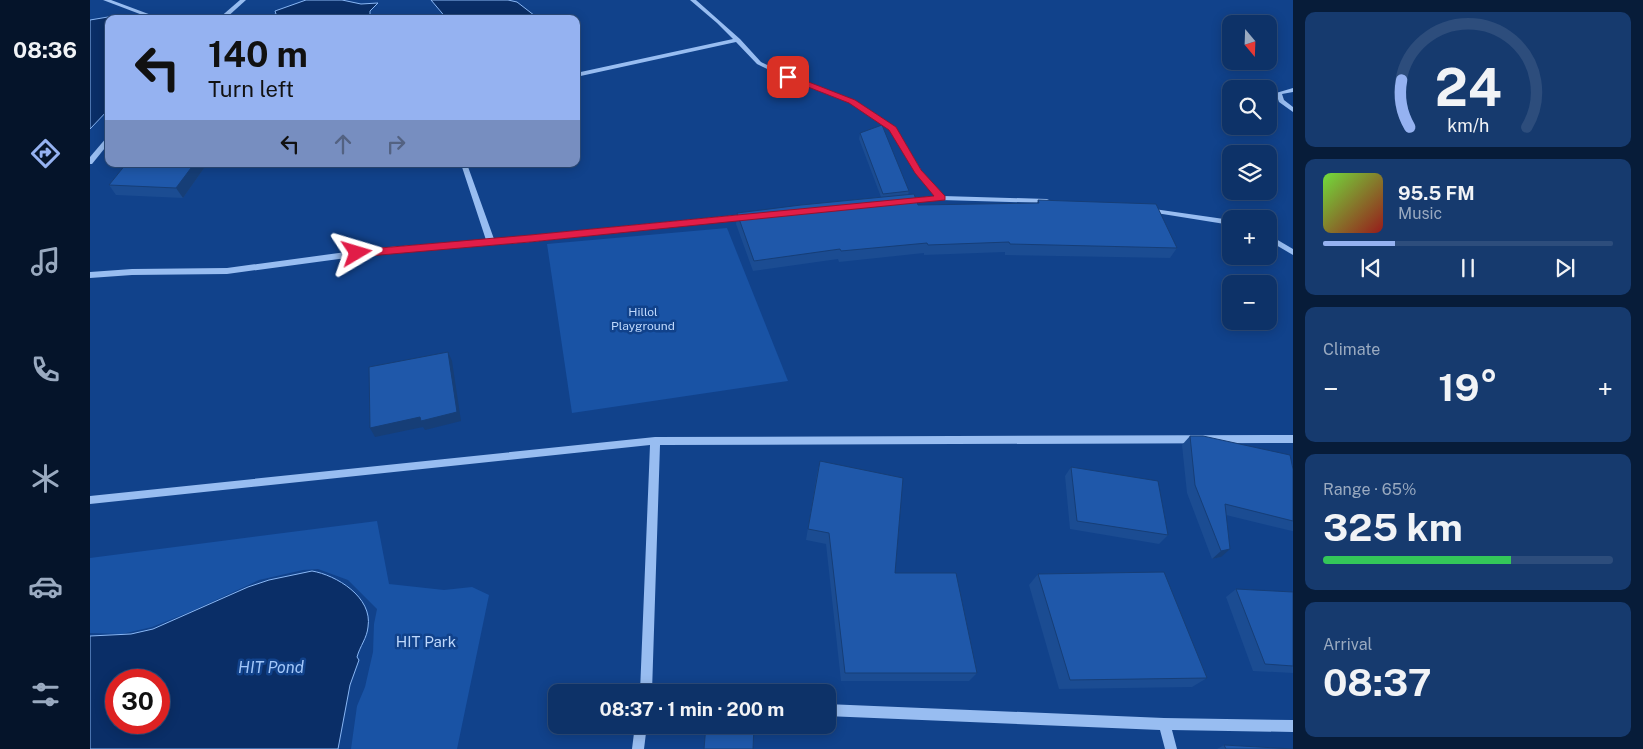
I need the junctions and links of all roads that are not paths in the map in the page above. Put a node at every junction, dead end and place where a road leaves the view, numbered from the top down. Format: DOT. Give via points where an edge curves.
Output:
graph roads {
  1 [pos="106,0"];
  2 [pos="243,0"];
  3 [pos="693,0"];
  4 [pos="148,15"];
  5 [pos="226,15"];
  6 [pos="738,40"];
  7 [pos="580,74"];
  8 [pos="1293,90"];
  9 [pos="1293,110"];
  10 [pos="105,143"];
  11 [pos="90,162"];
  12 [pos="465,167"];
  13 [pos="941,198"];
  14 [pos="893,202"];
  15 [pos="1052,202"];
  16 [pos="1140,210"];
  17 [pos="760,215"];
  18 [pos="1222,222"];
  19 [pos="491,242"];
  20 [pos="1277,243"];
  21 [pos="1293,252"];
  22 [pos="90,275"];
  23 [pos="1293,439"];
  24 [pos="655,441"];
  25 [pos="90,500"];
  26 [pos="646,684"];
  27 [pos="836,710"];
  28 [pos="1164,724"];
  29 [pos="1293,726"];
  30 [pos="640,734"];
  31 [pos="638,749"];
  32 [pos="1171,749"];
  1 -- 4 [label="street"];
  2 -- 5 [label="street"];
  3 -- 6 [label="street"];
  6 -- 7 [label="street"];
  6 -- 13 [label="street" via="759,63 852,101 893,128 918,171"];
  8 -- 9 [label="street" via="1279,93 1281,101"];
  10 -- 11 [label="street"];
  12 -- 19 [label="street"];
  13 -- 14 [label="street"];
  13 -- 15 [label="street"];
  16 -- 18 [label="street"];
  17 -- 19 [label="street"];
  19 -- 22 [label="street" via="376,251 227,271"];
  20 -- 21 [label="street"];
  23 -- 24 [label="street"];
  24 -- 25 [label="street"];
  24 -- 26 [label="street"];
  27 -- 28 [label="street"];
  28 -- 29 [label="street"];
  28 -- 32 [label="street"];
  30 -- 31 [label="street"];
}
